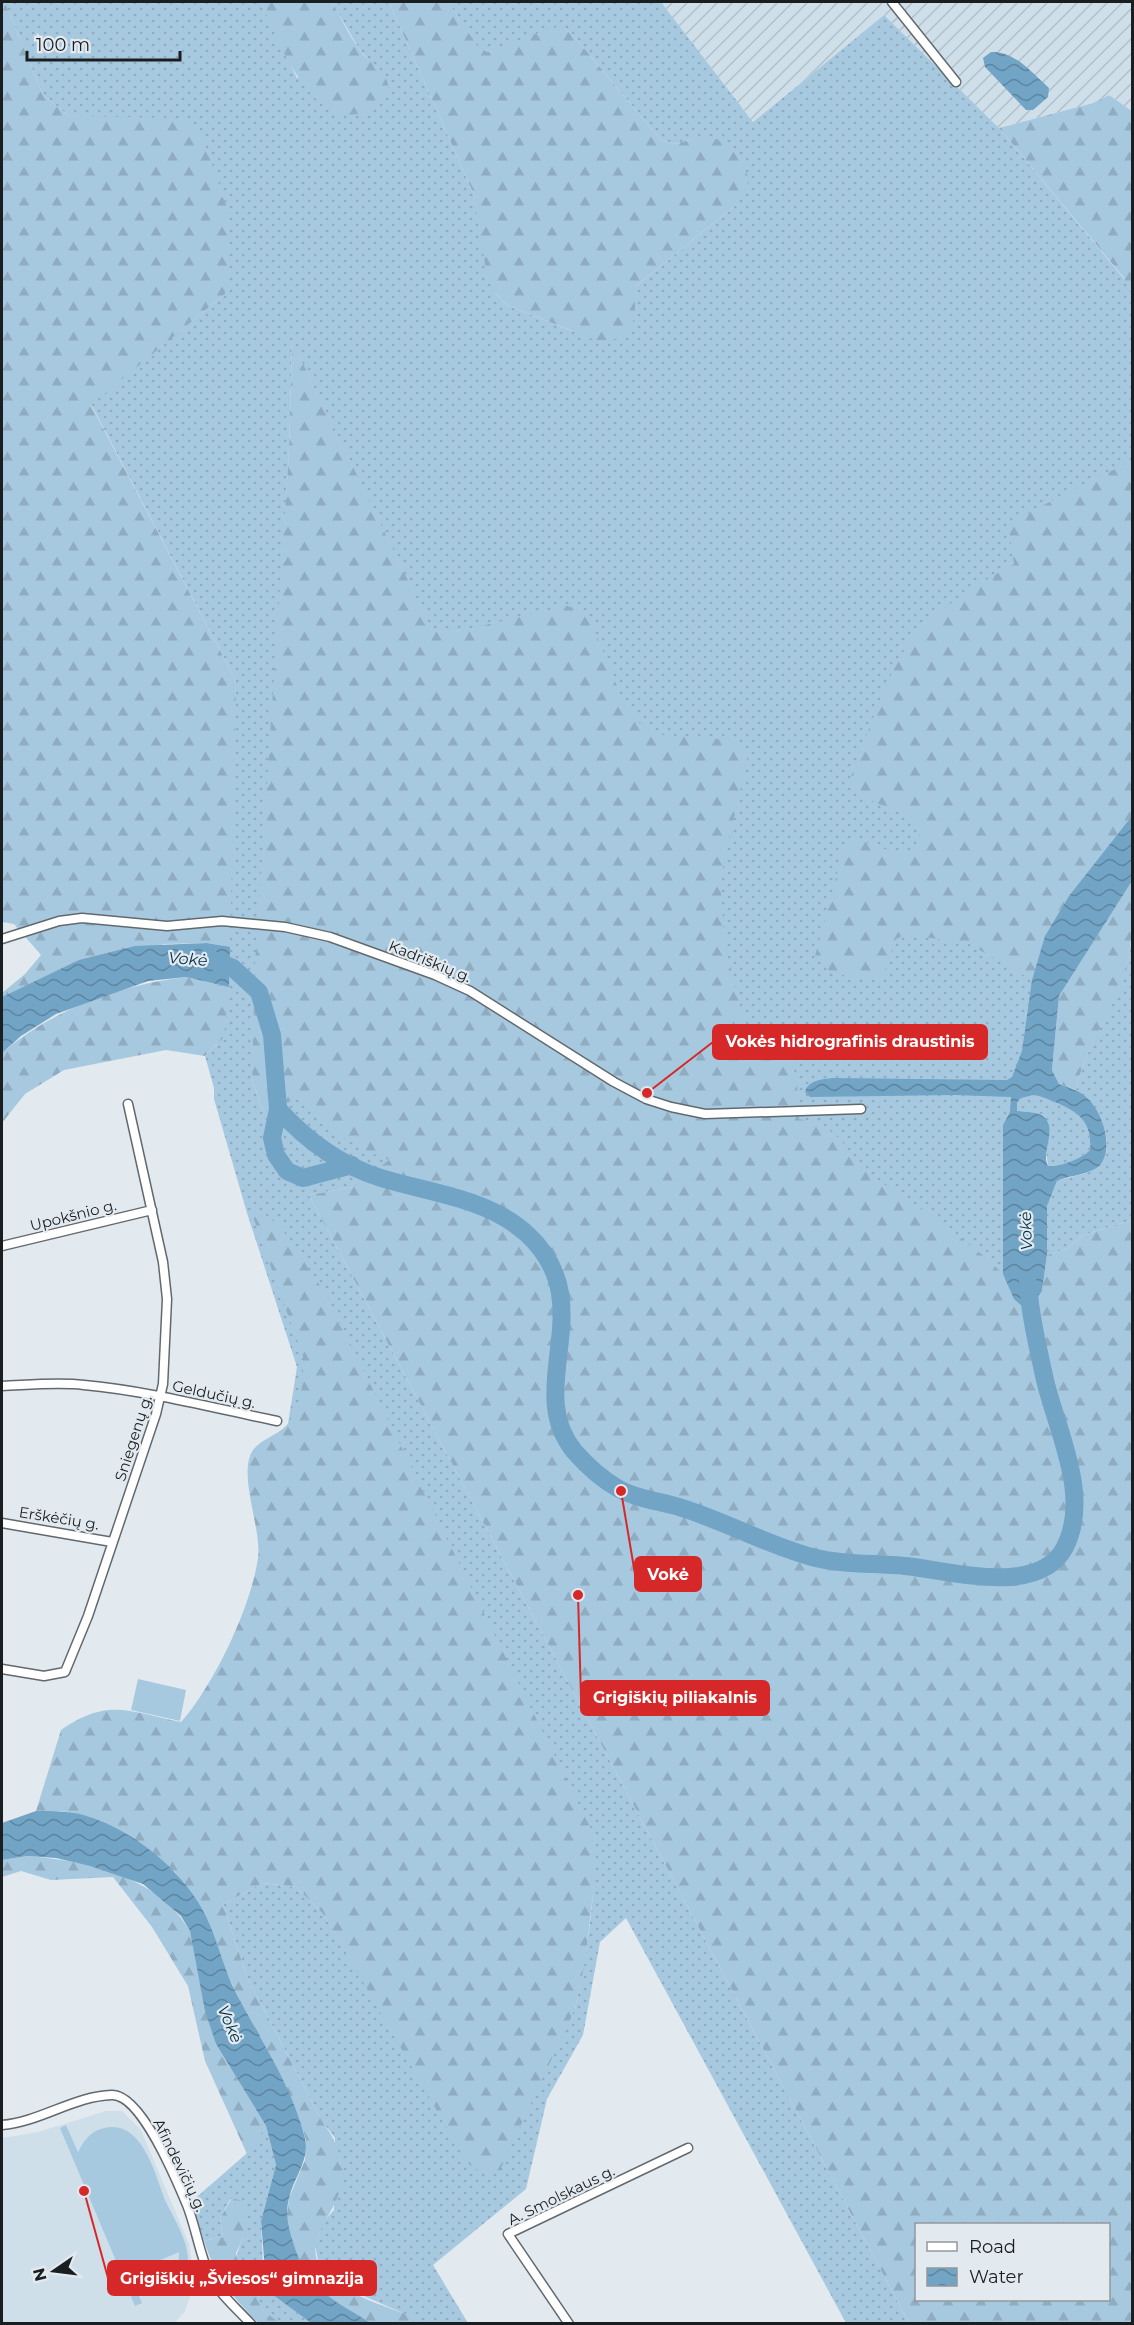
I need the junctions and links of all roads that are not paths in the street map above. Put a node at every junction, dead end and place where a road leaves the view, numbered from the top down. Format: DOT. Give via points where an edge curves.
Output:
graph roads {
  1 [pos="892,2"];
  2 [pos="956,82"];
  3 [pos="2,939"];
  4 [pos="128,1104"];
  5 [pos="861,1109"];
  6 [pos="152,1210"];
  7 [pos="2,1246"];
  8 [pos="2,1386"];
  9 [pos="161,1396"];
  10 [pos="277,1421"];
  11 [pos="2,1523"];
  12 [pos="112,1542"];
  13 [pos="2,1670"];
  14 [pos="2,2125"];
  15 [pos="688,2148"];
  16 [pos="251,2324"];
  17 [pos="569,2324"];
  1 -- 2 [label="street"];
  3 -- 5 [label="street, Kadriškių g." via="58,921 82,918 167,926 222,921 285,927 330,937 470,991 614,1082 654,1102 705,1114"];
  4 -- 6 [label="street, Sniegenų g."];
  6 -- 7 [label="street, Upokšnio g."];
  6 -- 9 [label="street, Sniegenų g." via="167,1299"];
  8 -- 9 [label="street, Geldučių g." via="81,1384"];
  9 -- 10 [label="street, Geldučių g."];
  9 -- 12 [label="street, Sniegenų g."];
  11 -- 12 [label="street, Erškėčių g."];
  12 -- 13 [label="street, Sniegenų g." via="65,1672 44,1676"];
  14 -- 16 [label="street, Afindevičių g." via="93,2098 112,2095 128,2100 156,2140 187,2205 214,2282"];
  15 -- 17 [label="street, A. Smolskaus g." via="508,2234"];
}
